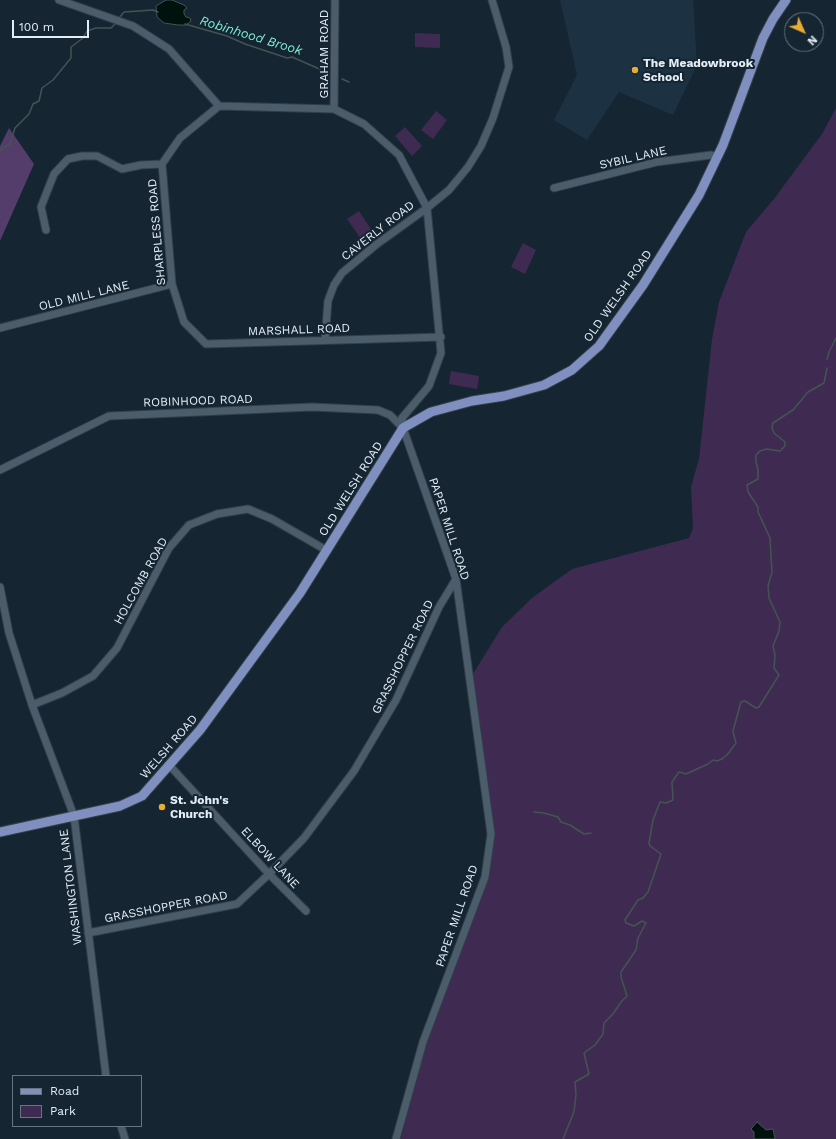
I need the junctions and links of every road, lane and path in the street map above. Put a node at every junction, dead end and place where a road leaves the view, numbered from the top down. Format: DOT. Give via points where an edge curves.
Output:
graph roads {
  1 [pos="59,0"];
  2 [pos="335,0"];
  3 [pos="492,0"];
  4 [pos="786,0"];
  5 [pos="220,106"];
  6 [pos="334,109"];
  7 [pos="717,157"];
  8 [pos="162,164"];
  9 [pos="554,188"];
  10 [pos="427,208"];
  11 [pos="46,230"];
  12 [pos="172,284"];
  13 [pos="178,307"];
  14 [pos="0,328"];
  15 [pos="441,337"];
  16 [pos="325,340"];
  17 [pos="403,428"];
  18 [pos="0,470"];
  19 [pos="326,550"];
  20 [pos="456,579"];
  21 [pos="0,588"];
  22 [pos="300,594"];
  23 [pos="32,705"];
  24 [pos="170,766"];
  25 [pos="74,816"];
  26 [pos="0,832"];
  27 [pos="269,874"];
  28 [pos="306,911"];
  29 [pos="88,933"];
  30 [pos="106,1075"];
  31 [pos="121,1127"];
  32 [pos="126,1139"];
  33 [pos="396,1139"];
  1 -- 5 [label="street" via="125,22 169,49"];
  2 -- 6 [label="street, GRAHAM ROAD"];
  3 -- 10 [label="street" via="506,47 509,67 496,110 481,146 468,167 449,190"];
  4 -- 7 [label="main road, OLD WELSH ROAD" via="763,38"];
  5 -- 6 [label="street"];
  5 -- 8 [label="street, SHARPLESS ROAD" via="180,138"];
  6 -- 10 [label="street" via="364,124 394,150"];
  7 -- 9 [label="street, SYBIL LANE" via="712,155 657,162"];
  7 -- 17 [label="main road, OLD WELSH ROAD" via="699,195 643,285 599,346 572,370 544,385 431,412"];
  8 -- 11 [label="street" via="141,164 122,169 97,156 68,159 54,174 41,207"];
  8 -- 12 [label="street, SHARPLESS ROAD"];
  10 -- 15 [label="street"];
  10 -- 16 [label="street, CAVERLY ROAD" via="342,273 328,301"];
  12 -- 13 [label="street, SHARPLESS ROAD"];
  12 -- 14 [label="street, OLD MILL LANE"];
  13 -- 16 [label="street, MARSHALL ROAD" via="184,322 206,344"];
  15 -- 16 [label="street, MARSHALL ROAD"];
  15 -- 17 [label="street" via="441,353 429,386 402,418"];
  17 -- 18 [label="street, ROBINHOOD ROAD" via="390,415 378,410 312,407 109,416"];
  17 -- 19 [label="main road, OLD WELSH ROAD"];
  17 -- 20 [label="street, PAPER MILL ROAD"];
  19 -- 22 [label="main road, OLD WELSH ROAD"];
  19 -- 23 [label="street, HOLCOMB ROAD" via="272,519 248,509 217,514 189,525 169,548 117,648 93,676 62,693"];
  20 -- 27 [label="street, GRASSHOPPER ROAD" via="439,607 396,700 354,771 304,838"];
  20 -- 33 [label="street, PAPER MILL ROAD" via="491,834 485,877 423,1042"];
  21 -- 23 [label="street, WASHINGTON LANE" via="9,633"];
  22 -- 24 [label="main road, WELSH ROAD" via="200,730"];
  23 -- 25 [label="street, WASHINGTON LANE"];
  24 -- 25 [label="main road, WELSH ROAD" via="142,796 120,806"];
  24 -- 27 [label="street, ELBOW LANE"];
  25 -- 26 [label="main road, WELSH ROAD"];
  25 -- 29 [label="street, WASHINGTON LANE"];
  27 -- 28 [label="street, ELBOW LANE"];
  27 -- 29 [label="street, GRASSHOPPER ROAD" via="237,904"];
  29 -- 30 [label="street, WASHINGTON LANE"];
  31 -- 32 [label="street"];
}
